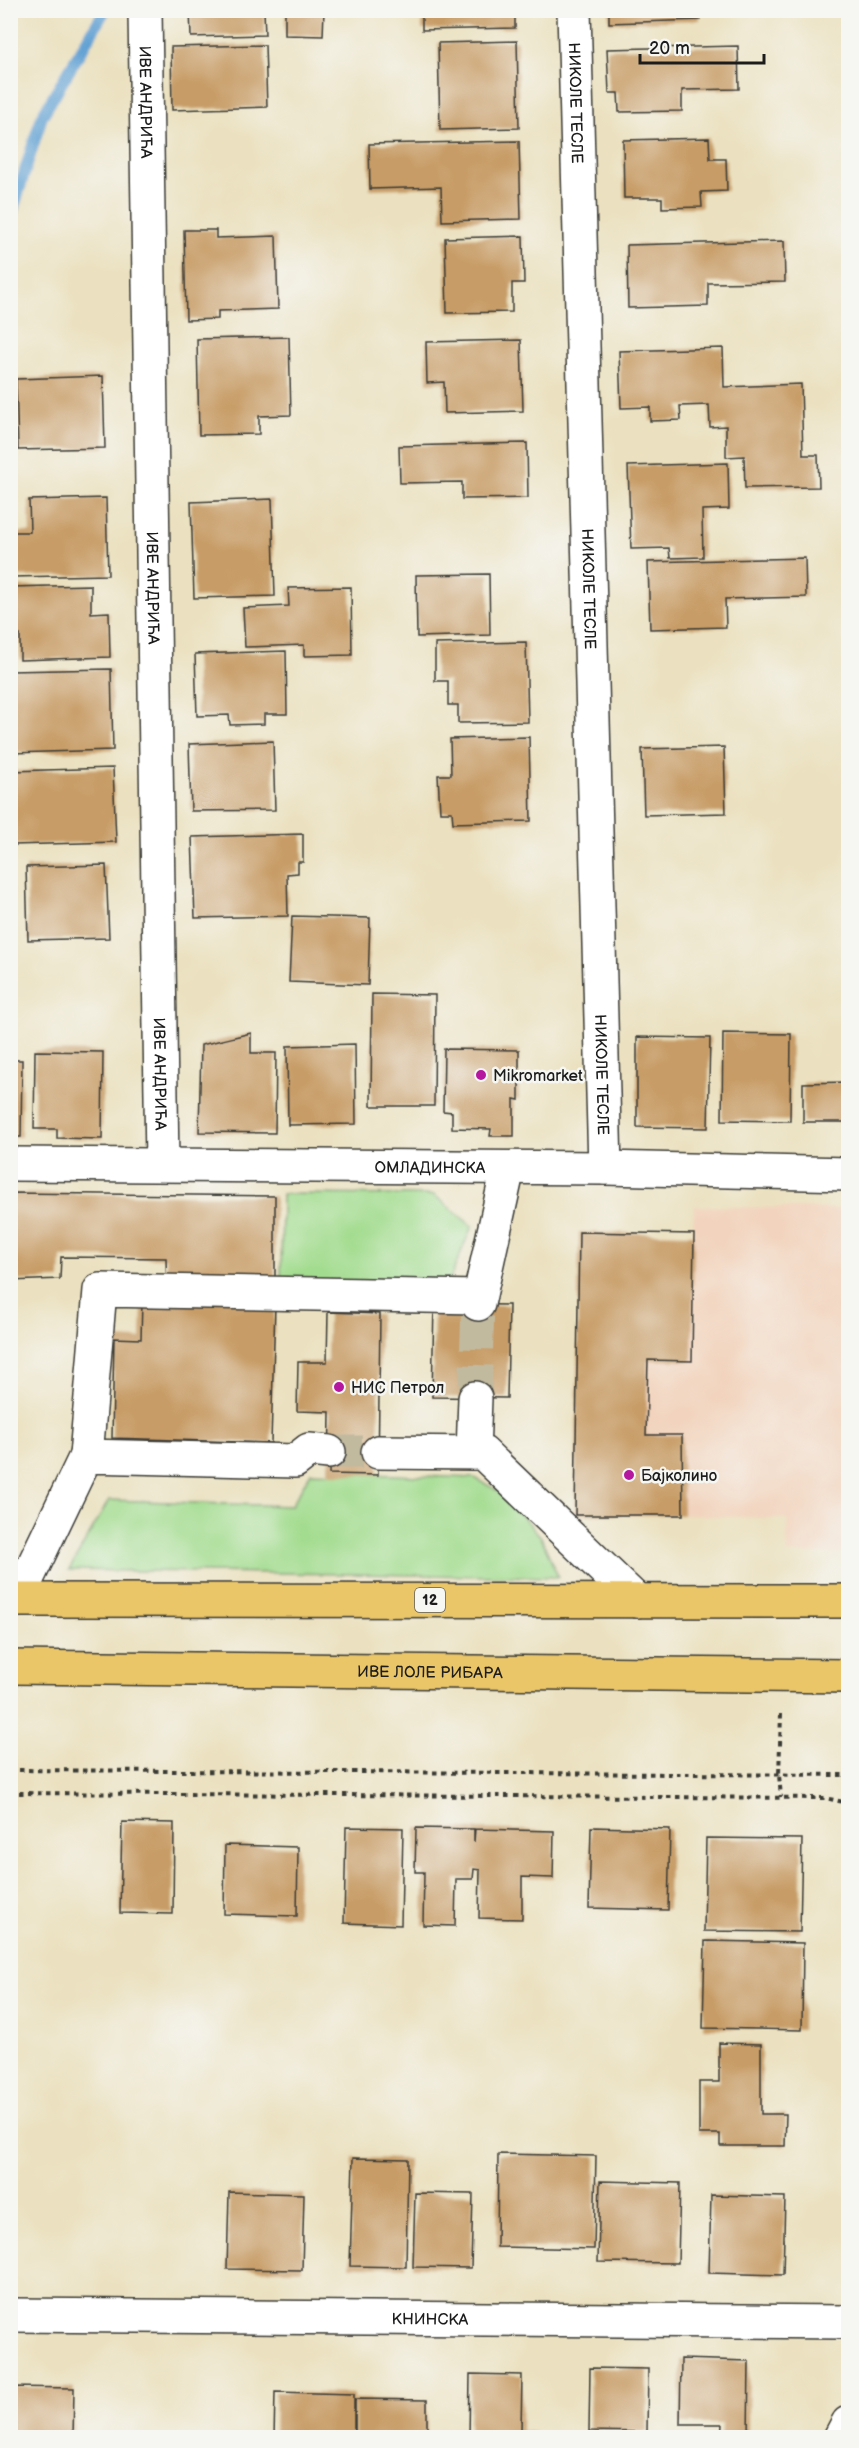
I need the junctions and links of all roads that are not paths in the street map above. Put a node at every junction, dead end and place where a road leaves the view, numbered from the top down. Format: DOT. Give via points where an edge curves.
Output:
graph roads {
  1 [pos="145,10"];
  2 [pos="574,10"];
  3 [pos="10,1164"];
  4 [pos="162,1164"];
  5 [pos="508,1168"];
  6 [pos="605,1168"];
  7 [pos="849,1174"];
  8 [pos="475,1398"];
  9 [pos="329,1452"];
  10 [pos="378,1452"];
  11 [pos="473,1453"];
  12 [pos="86,1456"];
  13 [pos="14,1600"];
  14 [pos="637,1601"];
  15 [pos="849,1601"];
  16 [pos="10,1667"];
  17 [pos="849,1676"];
  18 [pos="10,2315"];
  19 [pos="849,2322"];
  20 [pos="849,2423"];
  21 [pos="840,2438"];
  1 -- 4 [label="street, ИВЕ АНДРИЋА"];
  2 -- 6 [label="street, НИКОЛЕ ТЕСЛЕ"];
  3 -- 4 [label="street, ОМЛАДИНСКА"];
  4 -- 5 [label="street, ОМЛАДИНСКА"];
  5 -- 6 [label="street, ОМЛАДИНСКА"];
  5 -- 12 [label="street" via="478,1301 100,1290"];
  6 -- 7 [label="street, ОМЛАДИНСКА"];
  8 -- 11 [label="street"];
  9 -- 12 [label="street" via="309,1450 295,1461"];
  10 -- 11 [label="street"];
  11 -- 14 [label="street" via="483,1453"];
  12 -- 13 [label="street"];
  13 -- 14 [label="main road, 12"];
  14 -- 15 [label="main road, 12"];
  16 -- 17 [label="main road, ИВЕ ЛОЛЕ РИБАРА"];
  18 -- 19 [label="street, КНИНСКА"];
  20 -- 21 [label="street"];
}
